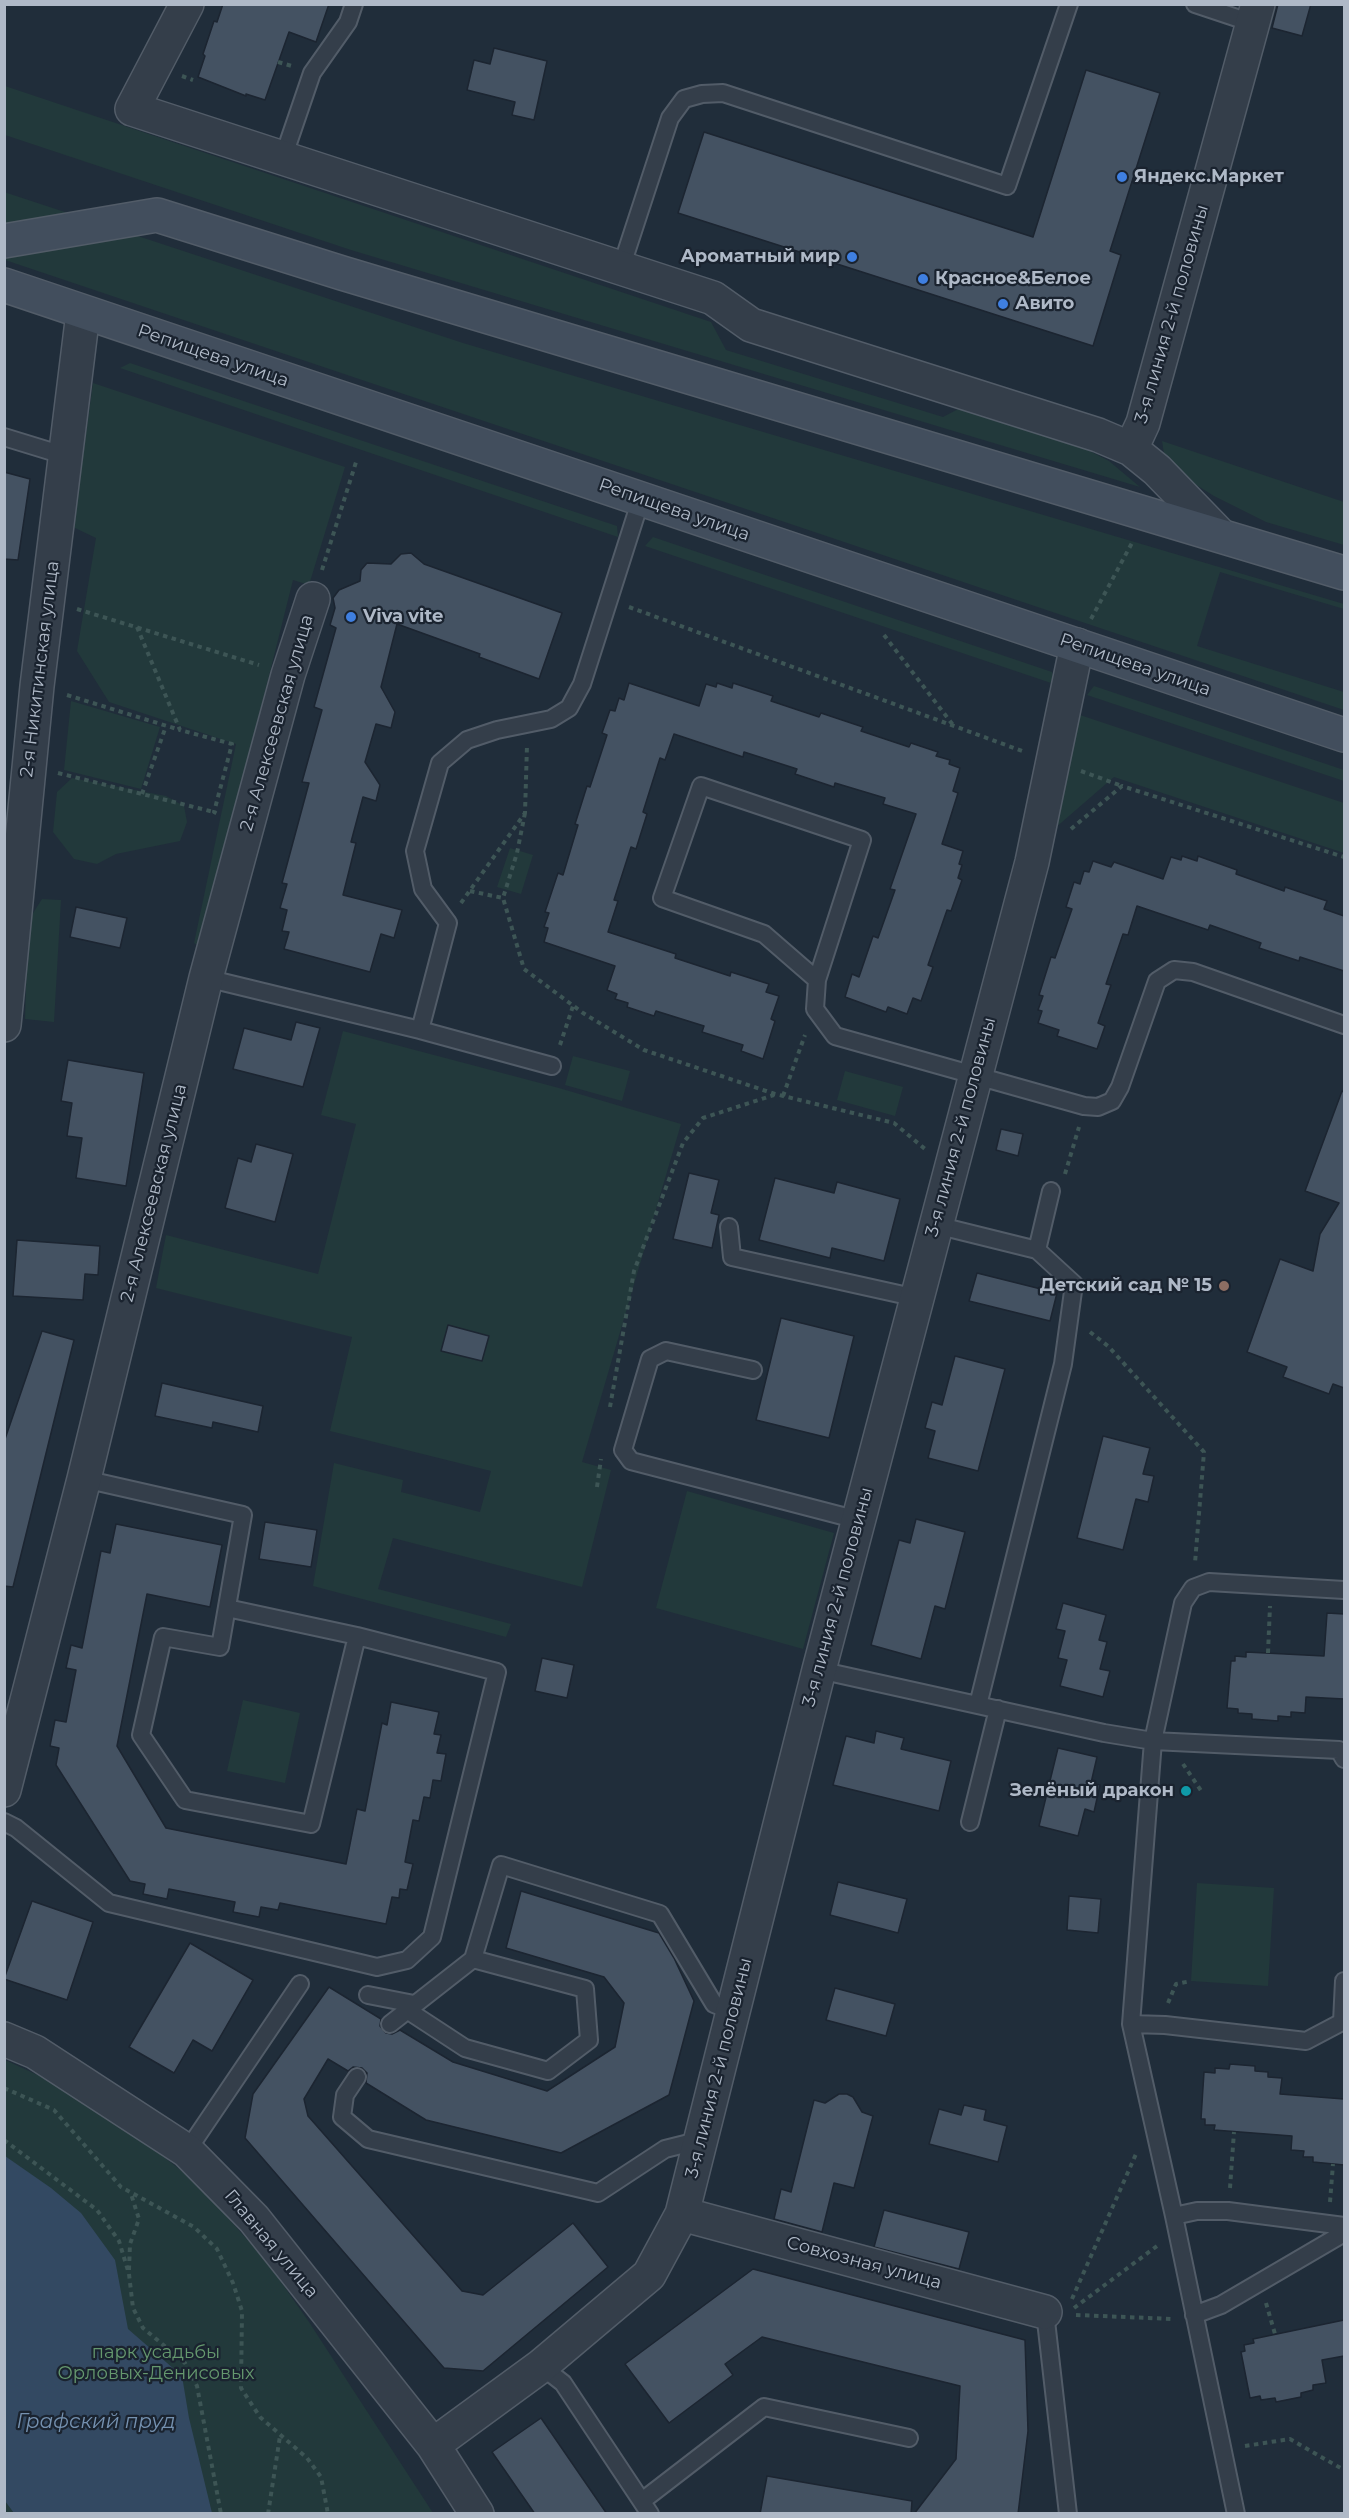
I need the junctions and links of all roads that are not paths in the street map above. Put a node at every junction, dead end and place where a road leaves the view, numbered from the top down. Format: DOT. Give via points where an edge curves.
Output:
graph roads {
  1 [pos="188,4"];
  2 [pos="354,4"];
  3 [pos="1069,4"];
  4 [pos="1195,4"];
  5 [pos="1255,14"];
  6 [pos="283,158"];
  7 [pos="4,241"];
  8 [pos="621,268"];
  9 [pos="4,285"];
  10 [pos="83,312"];
  11 [pos="4,437"];
  12 [pos="1131,449"];
  13 [pos="66,456"];
  14 [pos="641,499"];
  15 [pos="1220,535"];
  16 [pos="1344,573"];
  17 [pos="313,599"];
  18 [pos="1077,645"];
  19 [pos="1344,735"];
  20 [pos="206,978"];
  21 [pos="817,980"];
  22 [pos="1344,1024"];
  23 [pos="4,1025"];
  24 [pos="420,1030"];
  25 [pos="552,1066"];
  26 [pos="974,1074"];
  27 [pos="1051,1191"];
  28 [pos="936,1225"];
  29 [pos="729,1227"];
  30 [pos="1037,1250"];
  31 [pos="917,1298"];
  32 [pos="753,1370"];
  33 [pos="84,1479"];
  34 [pos="858,1520"];
  35 [pos="1344,1590"];
  36 [pos="227,1608"];
  37 [pos="357,1636"];
  38 [pos="819,1670"];
  39 [pos="978,1705"];
  40 [pos="998,1709"];
  41 [pos="1153,1741"];
  42 [pos="1344,1759"];
  43 [pos="4,1790"];
  44 [pos="4,1822"];
  45 [pos="970,1822"];
  46 [pos="473,1959"];
  47 [pos="1344,1982"];
  48 [pos="300,1984"];
  49 [pos="368,1995"];
  50 [pos="411,2007"];
  51 [pos="734,2012"];
  52 [pos="390,2024"];
  53 [pos="1131,2024"];
  54 [pos="4,2039"];
  55 [pos="357,2077"];
  56 [pos="701,2140"];
  57 [pos="187,2151"];
  58 [pos="682,2214"];
  59 [pos="1175,2223"];
  60 [pos="1337,2224"];
  61 [pos="1344,2233"];
  62 [pos="1055,2314"];
  63 [pos="1194,2315"];
  64 [pos="541,2366"];
  65 [pos="909,2438"];
  66 [pos="433,2445"];
  67 [pos="646,2508"];
  68 [pos="477,2514"];
  69 [pos="1068,2514"];
  70 [pos="1236,2514"];
  1 -- 6 [label="street" via="132,109"];
  2 -- 6 [label="lane" via="348,22 312,73"];
  3 -- 8 [label="lane" via="1007,186 723,93 702,94 684,99 670,118"];
  4 -- 5 [label="lane"];
  5 -- 12 [label="street, 3-я линия 2-й половины" via="1143,423"];
  6 -- 8 [label="street"];
  7 -- 15 [label="main road" via="157,215"];
  8 -- 12 [label="street" via="713,298 751,325 1098,435"];
  9 -- 10 [label="main road, Репищева улица"];
  10 -- 13 [label="street, 2-я Никитинская улица"];
  10 -- 14 [label="main road, Репищева улица"];
  11 -- 13 [label="lane"];
  12 -- 15 [label="street"];
  13 -- 23 [label="street, 2-я Никитинская улица" via="29,766"];
  14 -- 18 [label="main road, Репищева улица"];
  14 -- 24 [label="lane" via="582,684 569,708 551,719 467,740 440,763 415,851 423,889 448,923"];
  15 -- 16 [label="main road"];
  17 -- 20 [label="street, 2-я Алексеевская улица" via="288,675"];
  18 -- 19 [label="main road, Репищева улица"];
  18 -- 26 [label="street, 3-я линия 2-й половины" via="1032,862"];
  20 -- 24 [label="lane"];
  20 -- 33 [label="street, 2-я Алексеевская улица"];
  21 -- 21 [label="lane" via="764,934 662,898 701,786 862,840"];
  21 -- 26 [label="lane" via="815,1009 835,1036"];
  22 -- 26 [label="lane" via="1193,972 1174,970 1157,981 1112,1101 1098,1107 1084,1106"];
  24 -- 25 [label="lane"];
  26 -- 28 [label="street, 3-я линия 2-й половины"];
  27 -- 30 [label="lane"];
  28 -- 30 [label="lane"];
  28 -- 31 [label="street, 3-я линия 2-й половины"];
  29 -- 31 [label="lane" via="732,1257"];
  30 -- 39 [label="lane" via="1074,1284 1060,1375"];
  31 -- 34 [label="street, 3-я линия 2-й половины"];
  32 -- 34 [label="lane" via="666,1351 650,1359 623,1450 631,1461"];
  33 -- 36 [label="lane" via="243,1515"];
  33 -- 43 [label="street, 2-я Алексеевская улица"];
  34 -- 38 [label="street, 3-я линия 2-й половины"];
  35 -- 41 [label="lane" via="1209,1582 1193,1588 1183,1603"];
  36 -- 37 [label="lane"];
  36 -- 37 [label="lane" via="220,1647 163,1637 141,1735 185,1800 311,1824"];
  37 -- 44 [label="lane" via="498,1672 432,1937 407,1960 376,1967 109,1903"];
  38 -- 39 [label="lane"];
  38 -- 51 [label="street, 3-я линия 2-й половины"];
  39 -- 40 [label="lane"];
  40 -- 41 [label="lane"];
  40 -- 45 [label="lane"];
  41 -- 42 [label="lane" via="1339,1750"];
  41 -- 53 [label="lane"];
  46 -- 50 [label="lane"];
  46 -- 50 [label="lane" via="585,1989 589,2040 548,2071 465,2048"];
  46 -- 51 [label="lane" via="501,1866 660,1914 714,2004"];
  47 -- 53 [label="lane" via="1341,2022 1306,2041"];
  48 -- 57 [label="lane"];
  49 -- 50 [label="lane"];
  50 -- 52 [label="lane"];
  51 -- 56 [label="street, 3-я линия 2-й половины"];
  53 -- 59 [label="lane"];
  54 -- 57 [label="street, Главная улица" via="35,2052"];
  55 -- 56 [label="lane" via="345,2095 342,2116 368,2139 598,2193 665,2149"];
  56 -- 58 [label="street, 3-я линия 2-й половины"];
  57 -- 66 [label="street, Главная улица" via="254,2219"];
  58 -- 62 [label="street, Совхозная улица"];
  58 -- 64 [label="street, 3-я линия 2-й половины" via="649,2275"];
  59 -- 60 [label="lane" via="1197,2211 1227,2211"];
  59 -- 63 [label="lane"];
  61 -- 63 [label="lane" via="1221,2306"];
  62 -- 69 [label="lane"];
  63 -- 70 [label="lane"];
  64 -- 66 [label="street, 3-я линия 2-й половины"];
  64 -- 67 [label="lane" via="564,2383"];
  65 -- 67 [label="lane" via="764,2406"];
  66 -- 68 [label="street, Главная улица"];
}
